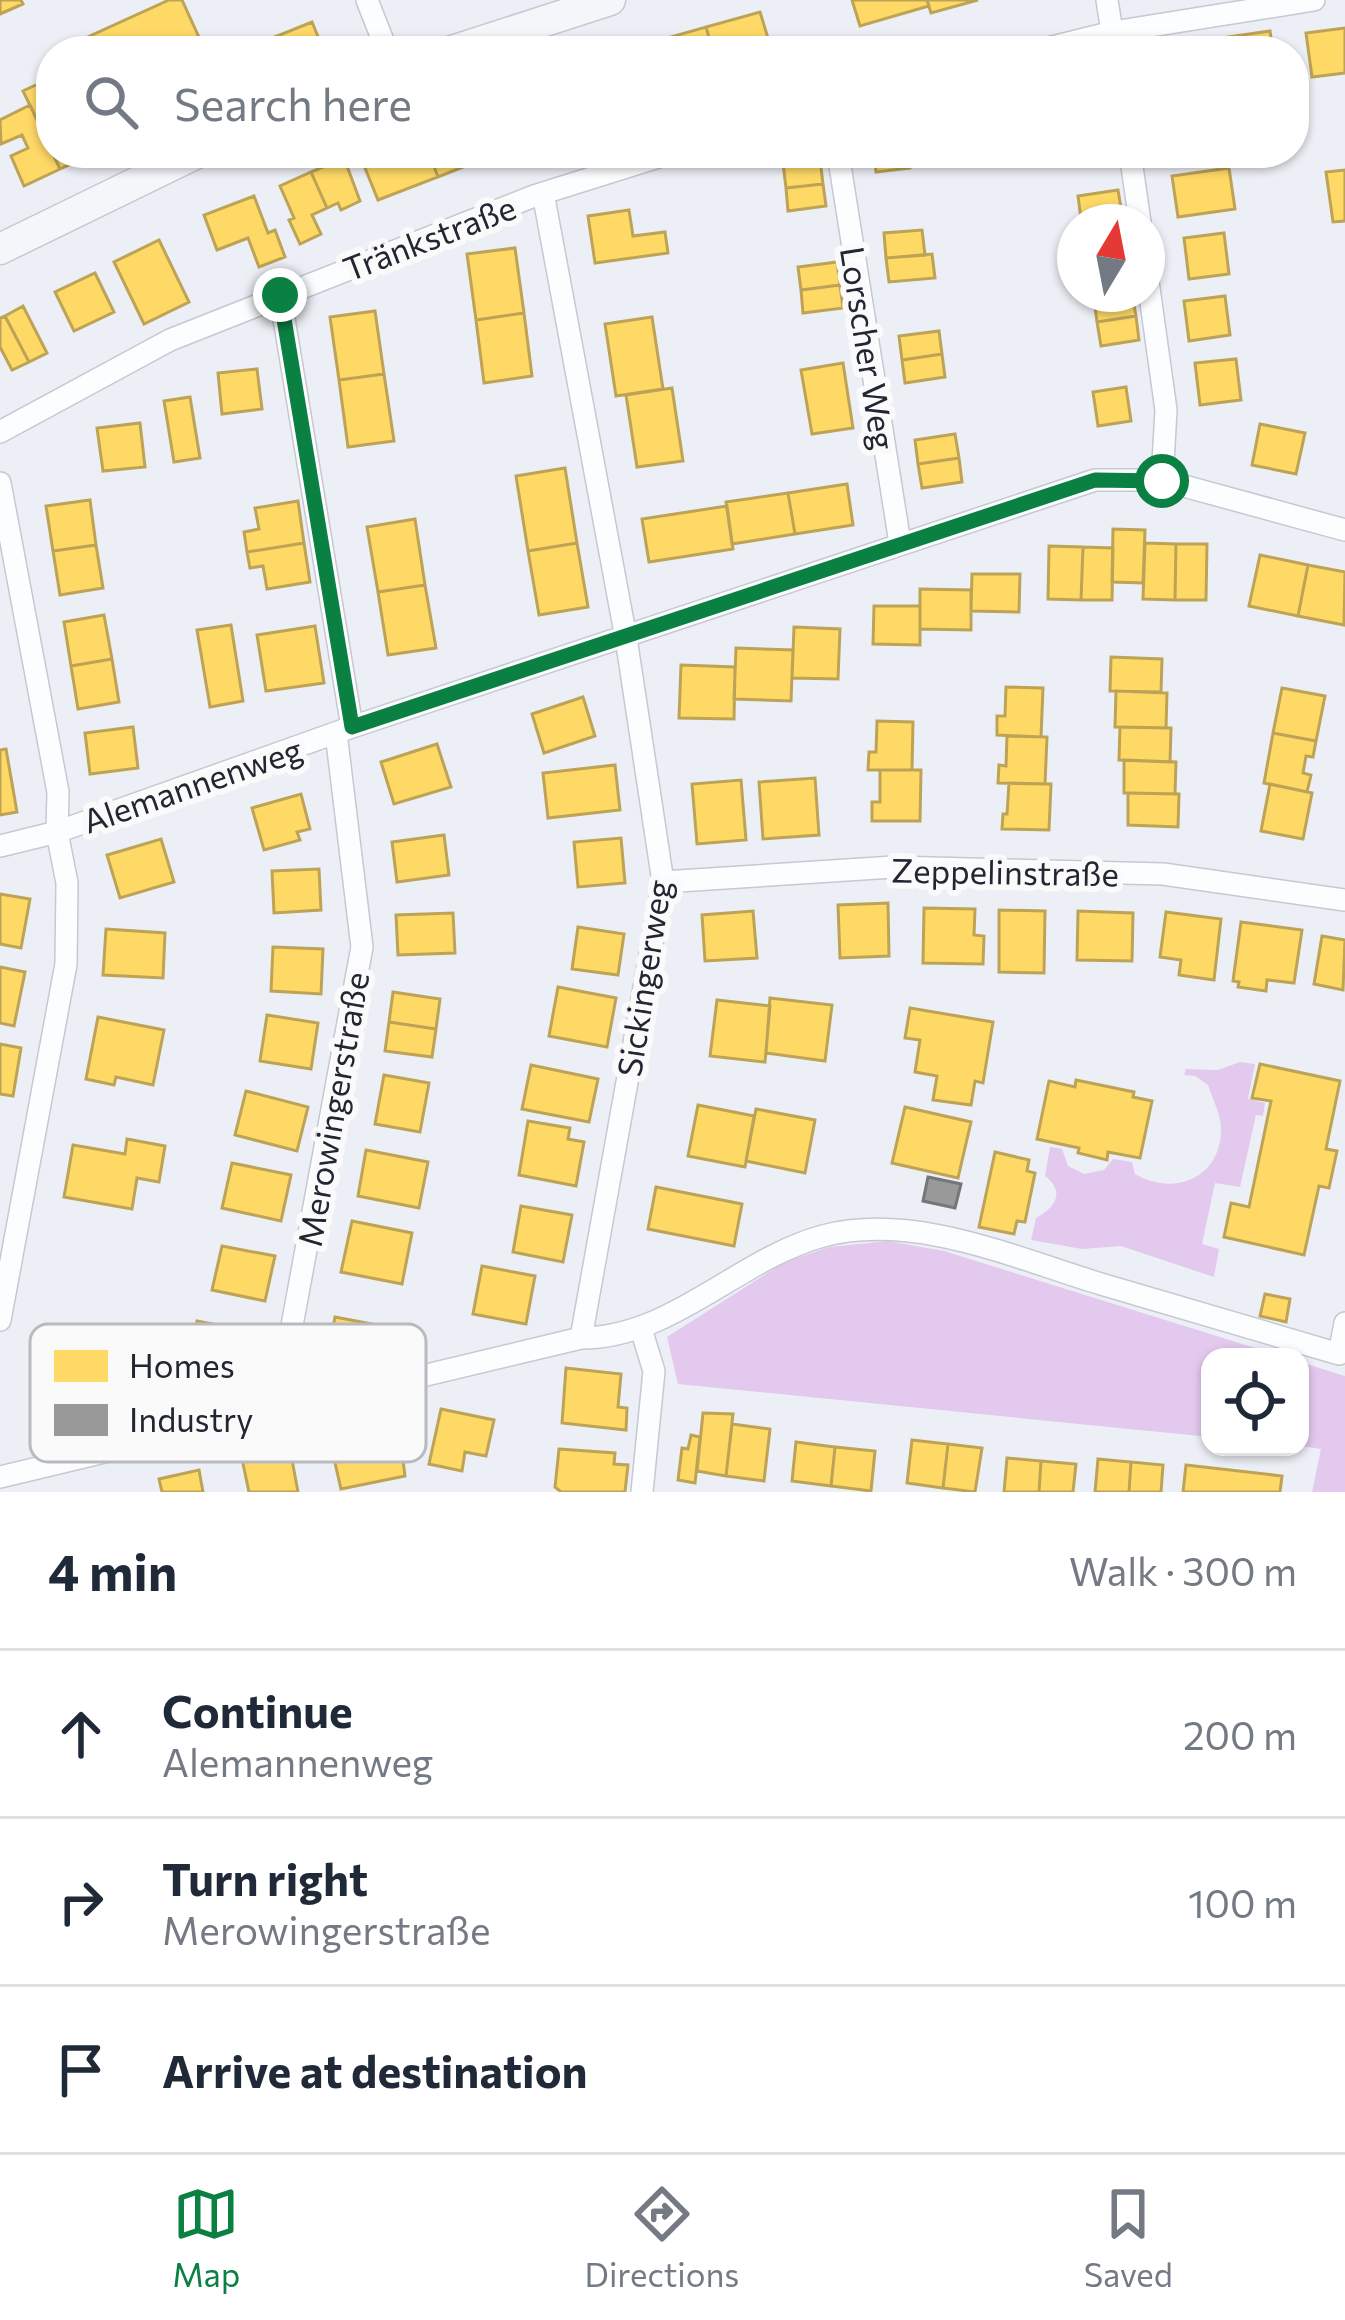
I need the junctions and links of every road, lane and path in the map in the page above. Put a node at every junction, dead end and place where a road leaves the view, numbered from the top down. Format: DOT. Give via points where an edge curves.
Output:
graph roads {
  1 [pos="367,0"];
  2 [pos="610,0"];
  3 [pos="1108,0"];
  4 [pos="1314,0"];
  5 [pos="381,36"];
  6 [pos="498,36"];
  7 [pos="1113,36"];
  8 [pos="1138,36"];
  9 [pos="166,168"];
  10 [pos="623,168"];
  11 [pos="840,168"];
  12 [pos="1132,168"];
  13 [pos="543,193"];
  14 [pos="1137,204"];
  15 [pos="0,249"];
  16 [pos="280,295"];
  17 [pos="1152,312"];
  18 [pos="0,432"];
  19 [pos="1162,481"];
  20 [pos="0,483"];
  21 [pos="1345,530"];
  22 [pos="900,543"];
  23 [pos="626,638"];
  24 [pos="344,730"];
  25 [pos="57,832"];
  26 [pos="0,846"];
  27 [pos="663,882"];
  28 [pos="1345,900"];
  29 [pos="0,1320"];
  30 [pos="1345,1323"];
  31 [pos="292,1324"];
  32 [pos="641,1329"];
  33 [pos="581,1338"];
  34 [pos="426,1376"];
  35 [pos="64,1462"];
  36 [pos="0,1477"];
  37 [pos="642,1492"];
  1 -- 5 [label="street"];
  2 -- 6 [label="street"];
  3 -- 7 [label="street"];
  4 -- 8 [label="street"];
  9 -- 15 [label="street"];
  10 -- 13 [label="street, Tränkstraße"];
  11 -- 22 [label="street, Lorscher Weg"];
  12 -- 14 [label="street"];
  13 -- 16 [label="street, Tränkstraße"];
  13 -- 23 [label="street, Sickingerweg"];
  16 -- 18 [label="street, Tränkstraße" via="170,340"];
  16 -- 24 [label="street, Merowingerstraße"];
  17 -- 19 [label="street" via="1166,410"];
  19 -- 21 [label="street, Alemannenweg"];
  19 -- 22 [label="street, Alemannenweg" via="1095,480"];
  20 -- 25 [label="street" via="58,792"];
  22 -- 23 [label="street, Alemannenweg"];
  23 -- 24 [label="street, Alemannenweg"];
  23 -- 27 [label="street, Sickingerweg"];
  24 -- 25 [label="street, Alemannenweg"];
  24 -- 31 [label="street, Merowingerstraße" via="362,947"];
  25 -- 26 [label="street, Alemannenweg"];
  25 -- 29 [label="street" via="67,883 66,964"];
  27 -- 28 [label="street, Zeppelinstraße" via="893,867 1118,872"];
  27 -- 33 [label="street, Sickingerweg"];
  30 -- 32 [label="street" via="1339,1354 961,1242 895,1230 828,1235 777,1251"];
  32 -- 33 [label="street"];
  32 -- 37 [label="street" via="653,1371"];
  33 -- 34 [label="street"];
  35 -- 36 [label="street"];
}
